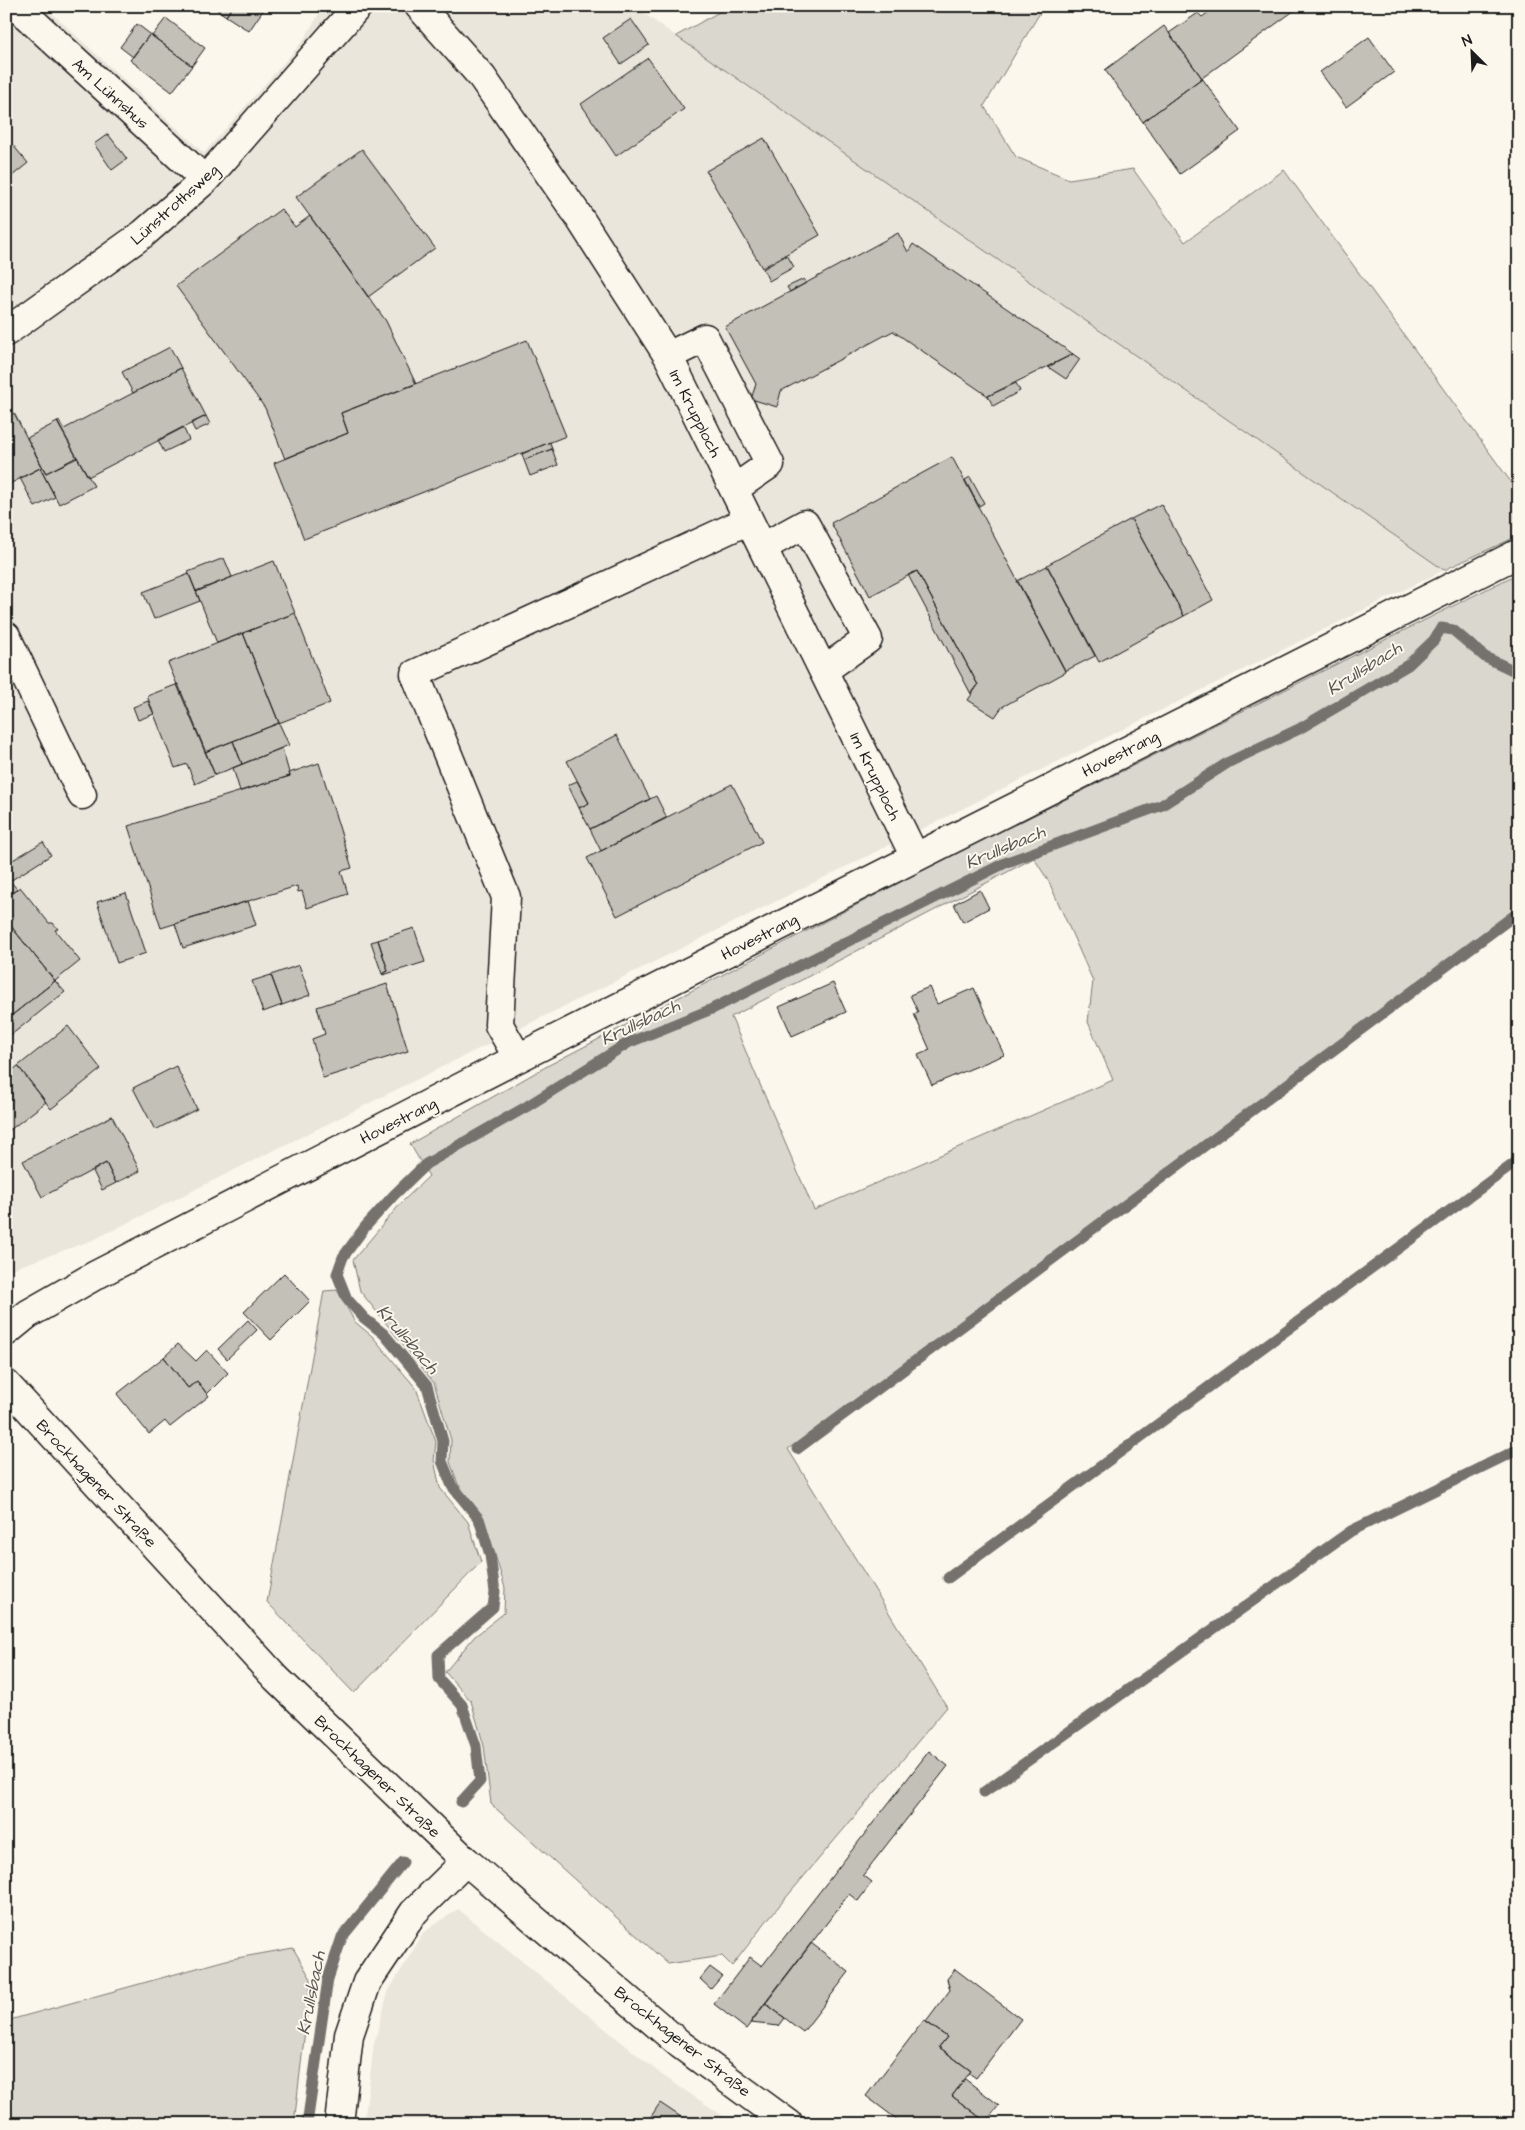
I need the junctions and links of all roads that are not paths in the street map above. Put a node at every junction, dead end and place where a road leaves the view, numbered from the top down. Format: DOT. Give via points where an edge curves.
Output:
graph roads {
  1 [pos="16,6"];
  2 [pos="358,6"];
  3 [pos="418,6"];
  4 [pos="206,180"];
  5 [pos="6,332"];
  6 [pos="668,356"];
  7 [pos="734,489"];
  8 [pos="749,520"];
  9 [pos="763,547"];
  10 [pos="1519,553"];
  11 [pos="6,636"];
  12 [pos="824,670"];
  13 [pos="82,795"];
  14 [pos="915,857"];
  15 [pos="518,1058"];
  16 [pos="6,1332"];
  17 [pos="6,1384"];
  18 [pos="466,1861"];
  19 [pos="339,2124"];
  20 [pos="789,2124"];
  1 -- 4 [label="street, Am Lühnshus"];
  2 -- 4 [label="street, Lünstrothsweg"];
  3 -- 6 [label="street, Im Krupploch" via="482,77 575,210"];
  4 -- 5 [label="street, Lünstrothsweg" via="143,234"];
  6 -- 7 [label="street, Im Krupploch"];
  6 -- 7 [label="street" via="705,338 770,464"];
  7 -- 8 [label="street, Im Krupploch"];
  8 -- 9 [label="street, Im Krupploch"];
  8 -- 15 [label="street" via="415,674 506,898 499,1024"];
  9 -- 12 [label="street, Im Krupploch"];
  9 -- 12 [label="street" via="805,524 868,639"];
  10 -- 14 [label="street, Hovestrang"];
  11 -- 13 [label="street"];
  12 -- 14 [label="street, Im Krupploch"];
  14 -- 15 [label="street, Hovestrang"];
  15 -- 16 [label="street, Hovestrang" via="96,1275 28,1314"];
  17 -- 18 [label="street, Brockhagener Straße" via="276,1678"];
  18 -- 19 [label="street" via="414,1912 366,1982 349,2035"];
  18 -- 20 [label="street, Brockhagener Straße" via="681,2045"];
}
